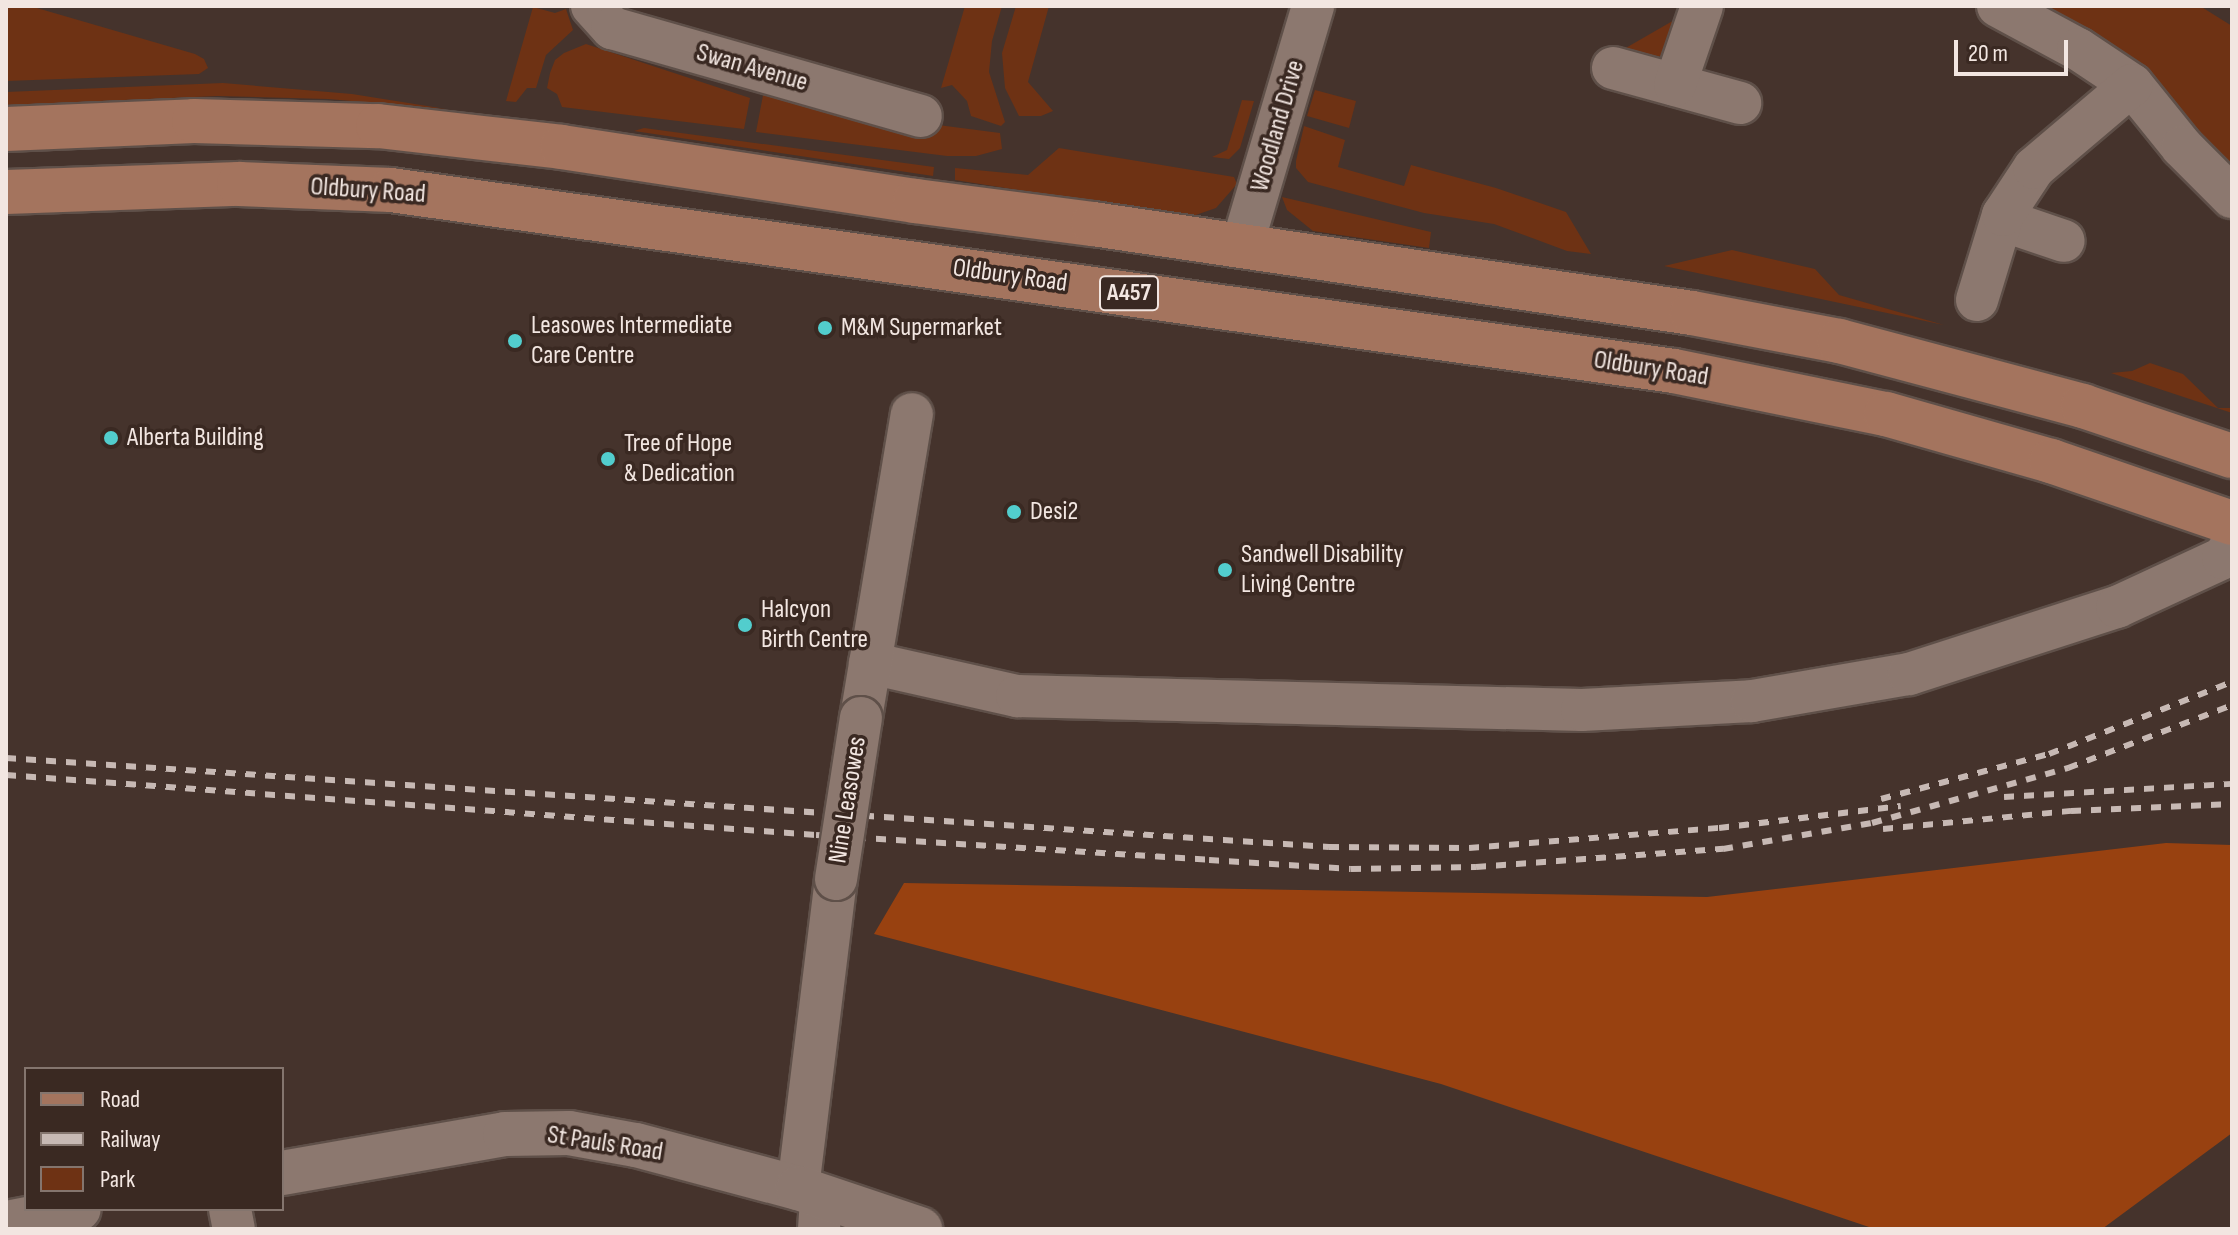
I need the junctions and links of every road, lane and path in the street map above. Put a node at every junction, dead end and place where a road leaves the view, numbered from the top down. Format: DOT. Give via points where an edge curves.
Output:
graph roads {
  1 [pos="592,6"];
  2 [pos="1313,6"];
  3 [pos="1702,6"];
  4 [pos="1998,6"];
  5 [pos="1613,68"];
  6 [pos="1675,85"];
  7 [pos="2132,85"];
  8 [pos="1740,103"];
  9 [pos="921,116"];
  10 [pos="6,129"];
  11 [pos="6,192"];
  12 [pos="2232,197"];
  13 [pos="2002,220"];
  14 [pos="2064,241"];
  15 [pos="1242,246"];
  16 [pos="1977,300"];
  17 [pos="912,414"];
  18 [pos="2232,456"];
  19 [pos="2232,523"];
  20 [pos="2232,545"];
  21 [pos="870,663"];
  22 [pos="284,1173"];
  23 [pos="813,1205"];
  24 [pos="69,1211"];
  25 [pos="6,1223"];
  26 [pos="920,1229"];
  1 -- 9 [label="street, Swan Avenue" via="612,28"];
  2 -- 15 [label="street, Woodland Drive"];
  3 -- 6 [label="street"];
  4 -- 7 [label="street"];
  5 -- 6 [label="street"];
  6 -- 8 [label="street"];
  7 -- 12 [label="street"];
  7 -- 13 [label="street" via="2034,168"];
  10 -- 15 [label="main road, A457" via="194,121 378,126 562,147"];
  11 -- 19 [label="main road, Oldbury Road / A457" via="239,184 391,190 1674,371 1886,414 2051,461"];
  13 -- 14 [label="street"];
  13 -- 16 [label="street"];
  15 -- 18 [label="main road, A457" via="1692,313 1839,341 2083,406"];
  17 -- 21 [label="street, Nine Leasowes"];
  20 -- 21 [label="street" via="2223,558 2117,607 1909,674 1752,701 1582,710 1017,696"];
  21 -- 23 [label="street, Nine Leasowes, bridge" via="836,879"];
  22 -- 23 [label="main road, St Pauls Road" via="505,1134 569,1133 636,1145"];
  23 -- 26 [label="main road, St Pauls Road"];
  24 -- 25 [label="main road"];
}
